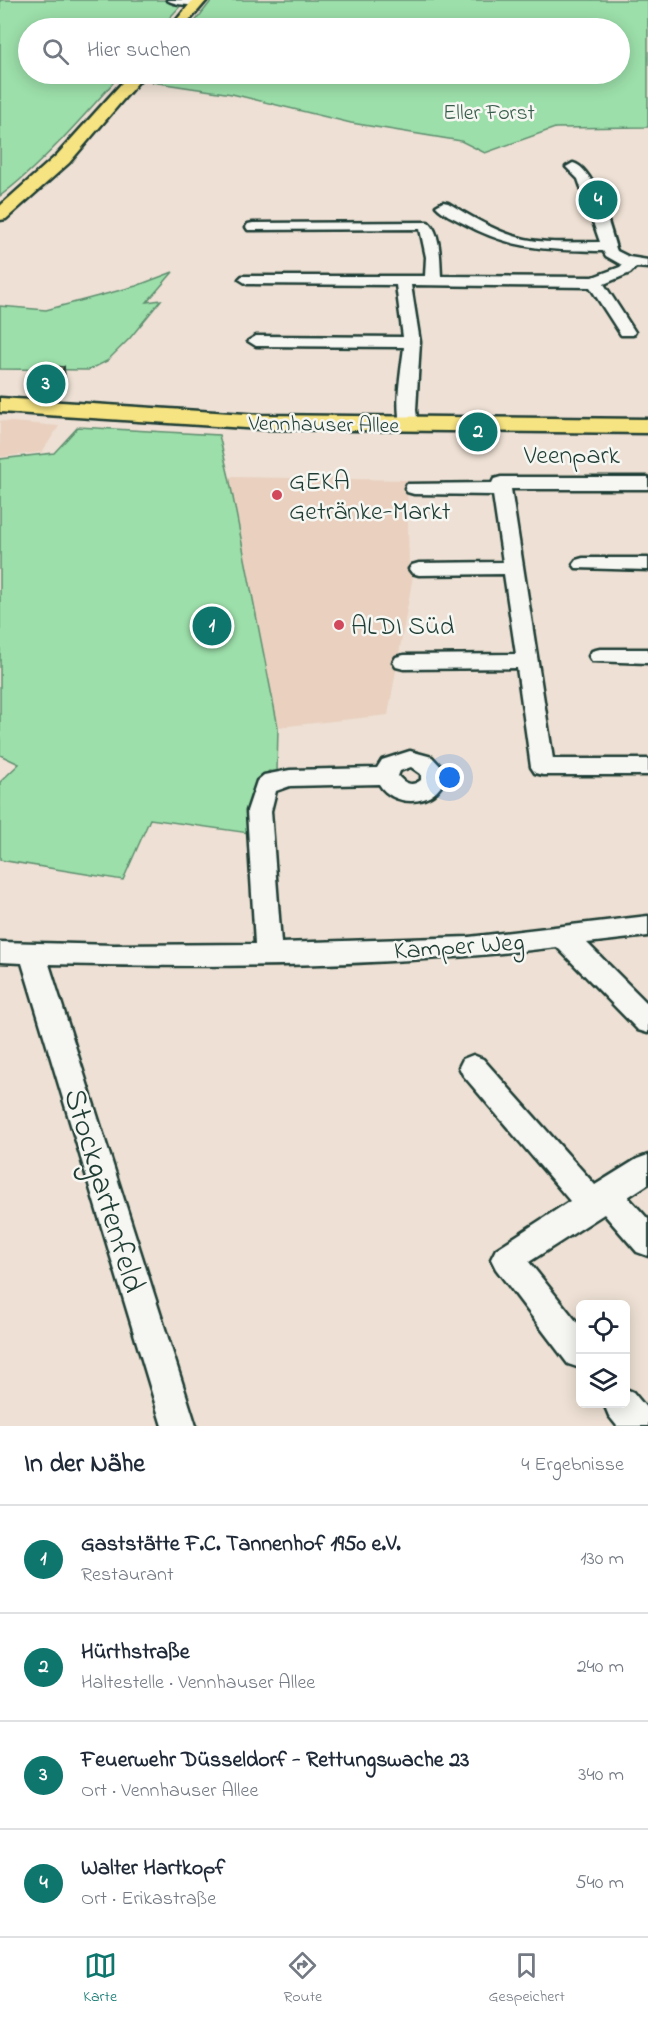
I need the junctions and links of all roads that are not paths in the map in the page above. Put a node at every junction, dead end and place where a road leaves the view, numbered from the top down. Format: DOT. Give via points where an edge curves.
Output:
graph roads {
  1 [pos="172,0"];
  2 [pos="198,1"];
  3 [pos="184,18"];
  4 [pos="129,84"];
  5 [pos="573,167"];
  6 [pos="443,206"];
  7 [pos="0,215"];
  8 [pos="253,227"];
  9 [pos="608,247"];
  10 [pos="640,264"];
  11 [pos="247,279"];
  12 [pos="403,282"];
  13 [pos="433,282"];
  14 [pos="595,282"];
  15 [pos="627,332"];
  16 [pos="256,341"];
  17 [pos="412,342"];
  18 [pos="0,405"];
  19 [pos="409,425"];
  20 [pos="648,426"];
  21 [pos="648,483"];
  22 [pos="414,488"];
  23 [pos="502,489"];
  24 [pos="583,564"];
  25 [pos="648,564"];
  26 [pos="513,568"];
  27 [pos="419,569"];
  28 [pos="600,656"];
  29 [pos="648,656"];
  30 [pos="527,661"];
  31 [pos="404,662"];
  32 [pos="648,767"];
  33 [pos="386,776"];
  34 [pos="648,926"];
  35 [pos="565,938"];
  36 [pos="0,952"];
  37 [pos="33,954"];
  38 [pos="269,954"];
  39 [pos="648,1022"];
  40 [pos="473,1066"];
  41 [pos="648,1168"];
  42 [pos="599,1199"];
  43 [pos="648,1242"];
  44 [pos="576,1348"];
  45 [pos="624,1408"];
  46 [pos="179,1426"];
  47 [pos="639,1426"];
  1 -- 2 [label="street"];
  2 -- 3 [label="main road"];
  4 -- 7 [label="main road" via="63,159"];
  5 -- 9 [label="street" via="584,177"];
  6 -- 9 [label="street" via="522,242"];
  8 -- 13 [label="street" via="423,225 428,228"];
  9 -- 10 [label="street" via="618,258"];
  10 -- 14 [label="street"];
  11 -- 12 [label="street"];
  12 -- 13 [label="street"];
  12 -- 17 [label="street"];
  13 -- 14 [label="street"];
  14 -- 15 [label="street"];
  16 -- 17 [label="street"];
  17 -- 19 [label="street"];
  18 -- 19 [label="main road, Vennhauser Allee" via="203,419"];
  19 -- 20 [label="main road, Vennhauser Allee"];
  21 -- 23 [label="street, Veenpark" via="501,483"];
  22 -- 23 [label="street, Veenpark"];
  23 -- 26 [label="street, Veenpark"];
  24 -- 25 [label="street"];
  26 -- 27 [label="street"];
  26 -- 30 [label="street, Veenpark"];
  28 -- 29 [label="street"];
  30 -- 31 [label="street"];
  30 -- 32 [label="street, Veenpark" via="543,766"];
  33 -- 38 [label="street" via="290,778 272,781 265,787 259,811"];
  34 -- 35 [label="street, Kamper Weg"];
  35 -- 38 [label="street, Kamper Weg" via="469,947"];
  35 -- 39 [label="street"];
  36 -- 37 [label="street, Kamper Weg"];
  37 -- 38 [label="street, Kamper Weg"];
  37 -- 46 [label="street, Stockgartenfeld"];
  40 -- 42 [label="street"];
  41 -- 42 [label="street"];
  42 -- 43 [label="street"];
  42 -- 44 [label="street" via="507,1259"];
  45 -- 47 [label="street"];
}
